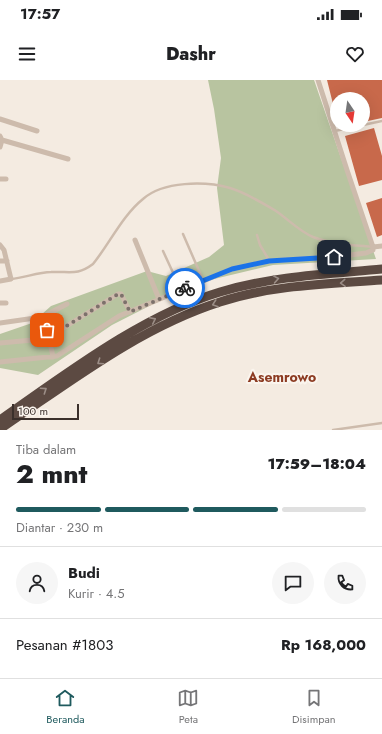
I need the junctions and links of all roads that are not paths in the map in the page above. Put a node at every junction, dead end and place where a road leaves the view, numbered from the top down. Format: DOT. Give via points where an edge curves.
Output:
graph roads {
  1 [pos="318,80"];
  2 [pos="330,118"];
  3 [pos="0,119"];
  4 [pos="382,121"];
  5 [pos="370,124"];
  6 [pos="37,131"];
  7 [pos="334,132"];
  8 [pos="1,138"];
  9 [pos="0,147"];
  10 [pos="68,159"];
  11 [pos="0,179"];
  12 [pos="6,179"];
  13 [pos="183,234"];
  14 [pos="257,235"];
  15 [pos="135,240"];
  16 [pos="0,245"];
  17 [pos="382,246"];
  18 [pos="373,247"];
  19 [pos="163,251"];
  20 [pos="0,261"];
  21 [pos="7,261"];
  22 [pos="269,261"];
  23 [pos="382,270"];
  24 [pos="11,279"];
  25 [pos="203,280"];
  26 [pos="382,280"];
  27 [pos="0,281"];
  28 [pos="181,290"];
  29 [pos="159,299"];
  30 [pos="0,303"];
  31 [pos="6,303"];
  32 [pos="67,304"];
  33 [pos="130,312"];
  34 [pos="42,317"];
  35 [pos="0,323"];
  36 [pos="49,337"];
  37 [pos="0,343"];
  38 [pos="53,357"];
  39 [pos="0,362"];
  40 [pos="0,420"];
  41 [pos="382,423"];
  42 [pos="0,429"];
  43 [pos="333,430"];
  1 -- 2 [label="street"];
  3 -- 6 [label="street"];
  4 -- 5 [label="lane"];
  7 -- 18 [label="street"];
  8 -- 9 [label="street"];
  8 -- 10 [label="street"];
  11 -- 12 [label="street"];
  13 -- 25 [label="lane"];
  14 -- 22 [label="lane"];
  15 -- 29 [label="street"];
  16 -- 21 [label="street"];
  17 -- 18 [label="street"];
  18 -- 22 [label="street" via="373,250 366,253"];
  18 -- 24 [label="lane" via="325,241 314,237 232,188 204,183 175,185 142,199 93,264 87,268 80,272 51,272"];
  19 -- 28 [label="lane"];
  20 -- 21 [label="street"];
  21 -- 24 [label="street"];
  22 -- 25 [label="street" via="232,269"];
  40 -- 23 [label="highway, one-way" via="131,332 193,302 233,288 278,279"];
  24 -- 27 [label="street"];
  25 -- 28 [label="street"];
  26 -- 42 [label="highway, one-way" via="285,287 221,301 195,311 153,330 116,351"];
  28 -- 29 [label="street"];
  29 -- 33 [label="street"];
  30 -- 31 [label="street"];
  32 -- 34 [label="street"];
  33 -- 36 [label="street" via="121,294 115,294"];
  33 -- 38 [label="street" via="119,316"];
  34 -- 35 [label="street"];
  34 -- 36 [label="street"];
  36 -- 37 [label="street"];
  36 -- 38 [label="street"];
  38 -- 39 [label="street"];
  41 -- 43 [label="lane"];
}
